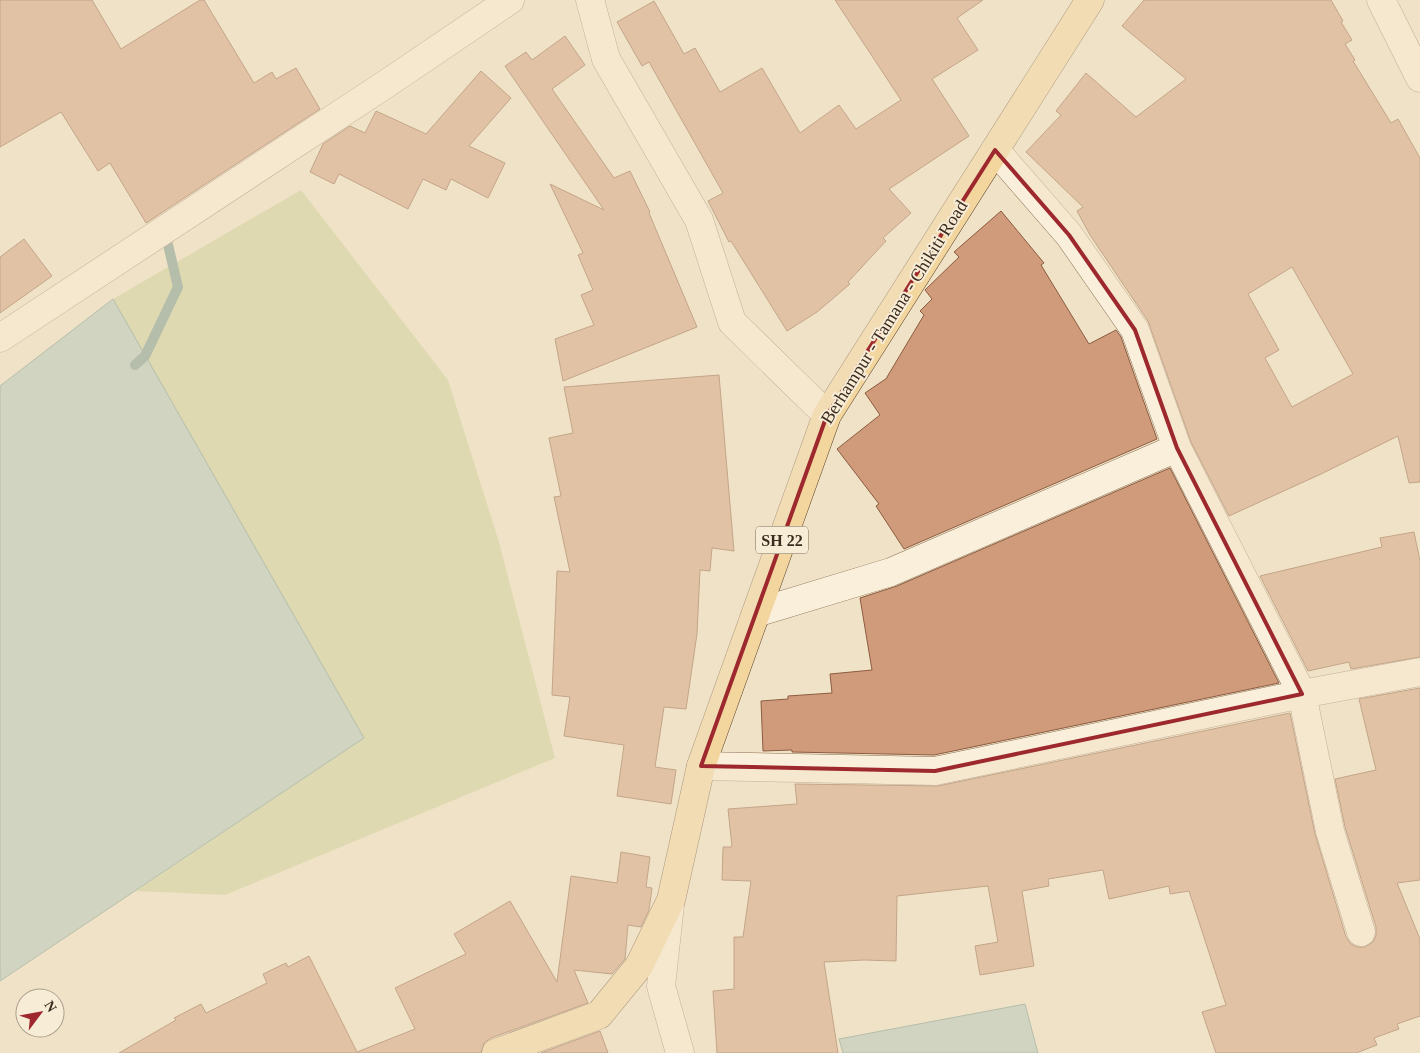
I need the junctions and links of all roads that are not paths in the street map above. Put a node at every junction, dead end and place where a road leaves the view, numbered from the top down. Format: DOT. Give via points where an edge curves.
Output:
graph roads {
  1 [pos="510,0"];
  2 [pos="590,0"];
  3 [pos="1090,0"];
  4 [pos="1381,0"];
  5 [pos="1420,78"];
  6 [pos="995,150"];
  7 [pos="0,338"];
  8 [pos="827,414"];
  9 [pos="1177,448"];
  10 [pos="756,613"];
  11 [pos="1420,672"];
  12 [pos="1302,694"];
  13 [pos="701,766"];
  14 [pos="671,900"];
  15 [pos="1361,932"];
  16 [pos="496,1053"];
  17 [pos="680,1053"];
  1 -- 7 [label="street"];
  2 -- 8 [label="street" via="606,59 699,220 732,322"];
  3 -- 6 [label="main road, Berhampur - Tamana - Chikiti Road / SH 22"];
  4 -- 5 [label="street"];
  6 -- 8 [label="main road, Berhampur - Tamana - Chikiti Road / SH 22"];
  6 -- 9 [label="street" via="1070,235 1135,330"];
  8 -- 10 [label="main road, Berhampur - Tamana - Chikiti Road / SH 22"];
  9 -- 10 [label="street" via="891,572"];
  9 -- 12 [label="street"];
  10 -- 13 [label="main road, Berhampur - Tamana - Chikiti Road / SH 22"];
  11 -- 12 [label="street"];
  12 -- 13 [label="street" via="935,771"];
  12 -- 15 [label="street" via="1330,831"];
  13 -- 14 [label="main road, Berhampur - Tamana - Chikiti Road / SH 22"];
  14 -- 16 [label="main road, Berhampur - Tamana - Chikiti Road / SH 22" via="639,966 599,1015"];
  14 -- 17 [label="street" via="661,986"];
}
